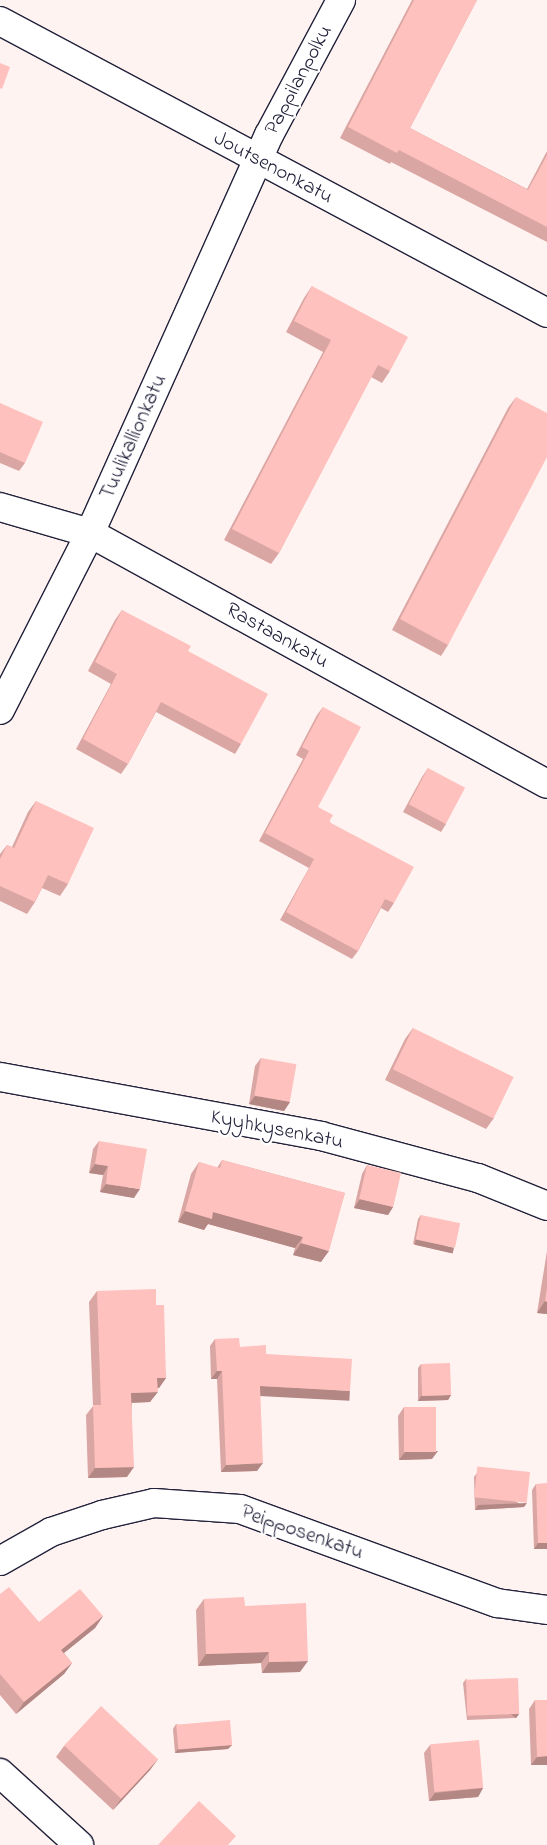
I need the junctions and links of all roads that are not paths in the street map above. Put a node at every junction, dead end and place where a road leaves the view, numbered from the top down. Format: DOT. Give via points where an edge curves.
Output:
graph roads {
  1 [pos="341,0"];
  2 [pos="0,21"];
  3 [pos="259,160"];
  4 [pos="547,313"];
  5 [pos="0,507"];
  6 [pos="90,533"];
  7 [pos="0,710"];
  8 [pos="547,784"];
  9 [pos="0,1077"];
  10 [pos="547,1206"];
  11 [pos="0,1561"];
  12 [pos="547,1610"];
  13 [pos="0,1773"];
  14 [pos="79,1845"];
  1 -- 3 [label="street, Pappilanpolku" via="269,135"];
  2 -- 3 [label="street, Joutsenonkatu"];
  3 -- 4 [label="street, Joutsenonkatu"];
  3 -- 6 [label="street, Tuulikallionkatu"];
  5 -- 6 [label="street, Rastaankatu"];
  6 -- 7 [label="street, Tuulikallionkatu"];
  6 -- 8 [label="street, Rastaankatu"];
  9 -- 10 [label="street, Kyyhkysenkatu" via="321,1136 478,1178"];
  11 -- 12 [label="street, Peipposenkatu" via="51,1532 102,1515 154,1503 240,1509 497,1603"];
  13 -- 14 [label="street"];
}
